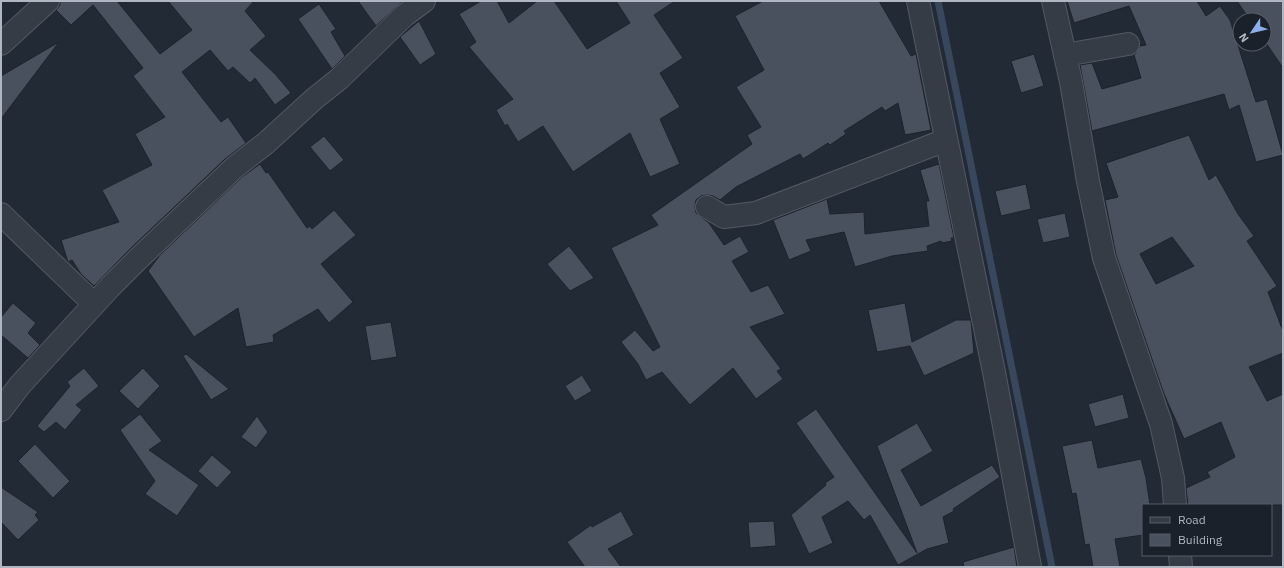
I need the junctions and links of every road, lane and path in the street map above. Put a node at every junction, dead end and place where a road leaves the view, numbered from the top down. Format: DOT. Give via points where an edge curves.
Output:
graph roads {
  1 [pos="48,1"];
  2 [pos="424,1"];
  3 [pos="918,1"];
  4 [pos="1053,1"];
  5 [pos="1,44"];
  6 [pos="1128,44"];
  7 [pos="1065,55"];
  8 [pos="946,140"];
  9 [pos="707,208"];
  10 [pos="1,214"];
  11 [pos="94,304"];
  12 [pos="1,410"];
  13 [pos="1175,504"];
  14 [pos="1180,556"];
  15 [pos="1030,567"];
  16 [pos="1182,567"];
  1 -- 5 [label="street"];
  2 -- 11 [label="street" via="405,15 339,79 234,168"];
  3 -- 8 [label="street"];
  4 -- 7 [label="street"];
  6 -- 7 [label="street"];
  7 -- 13 [label="street" via="1104,258 1161,424 1173,478"];
  8 -- 9 [label="street" via="756,213 724,217"];
  8 -- 15 [label="street" via="994,372"];
  10 -- 11 [label="street"];
  11 -- 12 [label="street" via="20,385"];
  14 -- 16 [label="street"];
}
